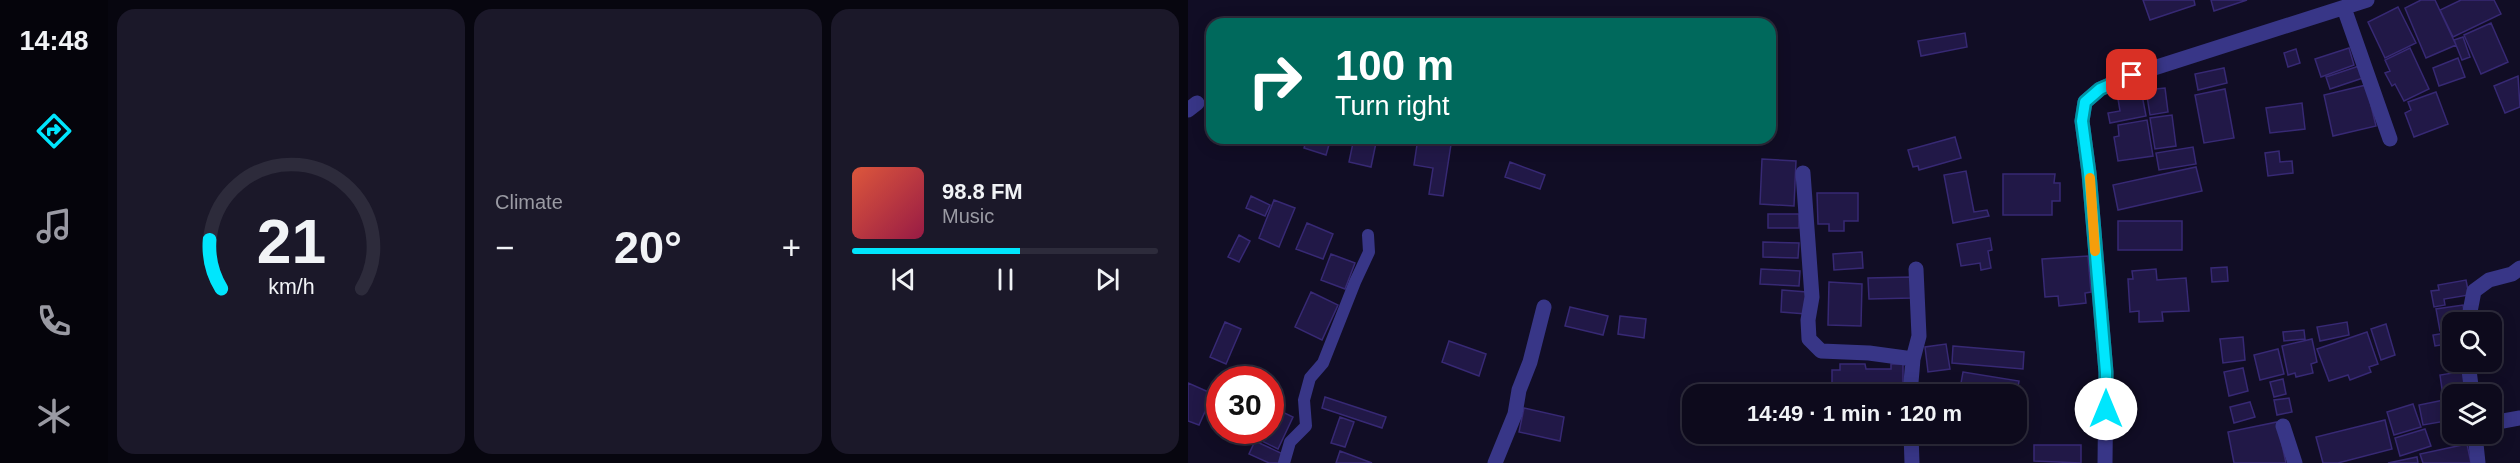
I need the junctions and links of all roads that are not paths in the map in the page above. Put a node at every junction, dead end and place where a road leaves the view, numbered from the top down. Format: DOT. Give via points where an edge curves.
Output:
graph roads {
  1 [pos="2367,0"];
  2 [pos="2344,8"];
  3 [pos="2390,139"];
  4 [pos="1803,173"];
  5 [pos="1368,235"];
  6 [pos="2520,267"];
  7 [pos="1916,269"];
  8 [pos="1544,307"];
  9 [pos="2470,312"];
  10 [pos="1913,359"];
  11 [pos="1911,384"];
  12 [pos="2520,418"];
  13 [pos="2502,421"];
  14 [pos="2283,426"];
  15 [pos="1911,444"];
  16 [pos="2476,444"];
  17 [pos="1284,463"];
  18 [pos="1495,463"];
  19 [pos="1912,463"];
  20 [pos="2105,463"];
  21 [pos="2295,463"];
  22 [pos="2478,463"];
  1 -- 2 [label="street"];
  2 -- 3 [label="street"];
  2 -- 20 [label="street" via="2132,75 2100,89 2085,102 2082,121 2106,372"];
  4 -- 10 [label="street" via="1812,297 1809,339 1821,351"];
  5 -- 17 [label="lane" via="1369,252 1323,363 1310,378 1304,400 1306,426 1290,442"];
  6 -- 9 [label="street" via="2474,291"];
  7 -- 10 [label="street" via="1919,336"];
  8 -- 18 [label="street" via="1515,414"];
  10 -- 11 [label="street"];
  12 -- 13 [label="street"];
  14 -- 21 [label="street"];
  15 -- 19 [label="street"];
  16 -- 22 [label="street"];
}
